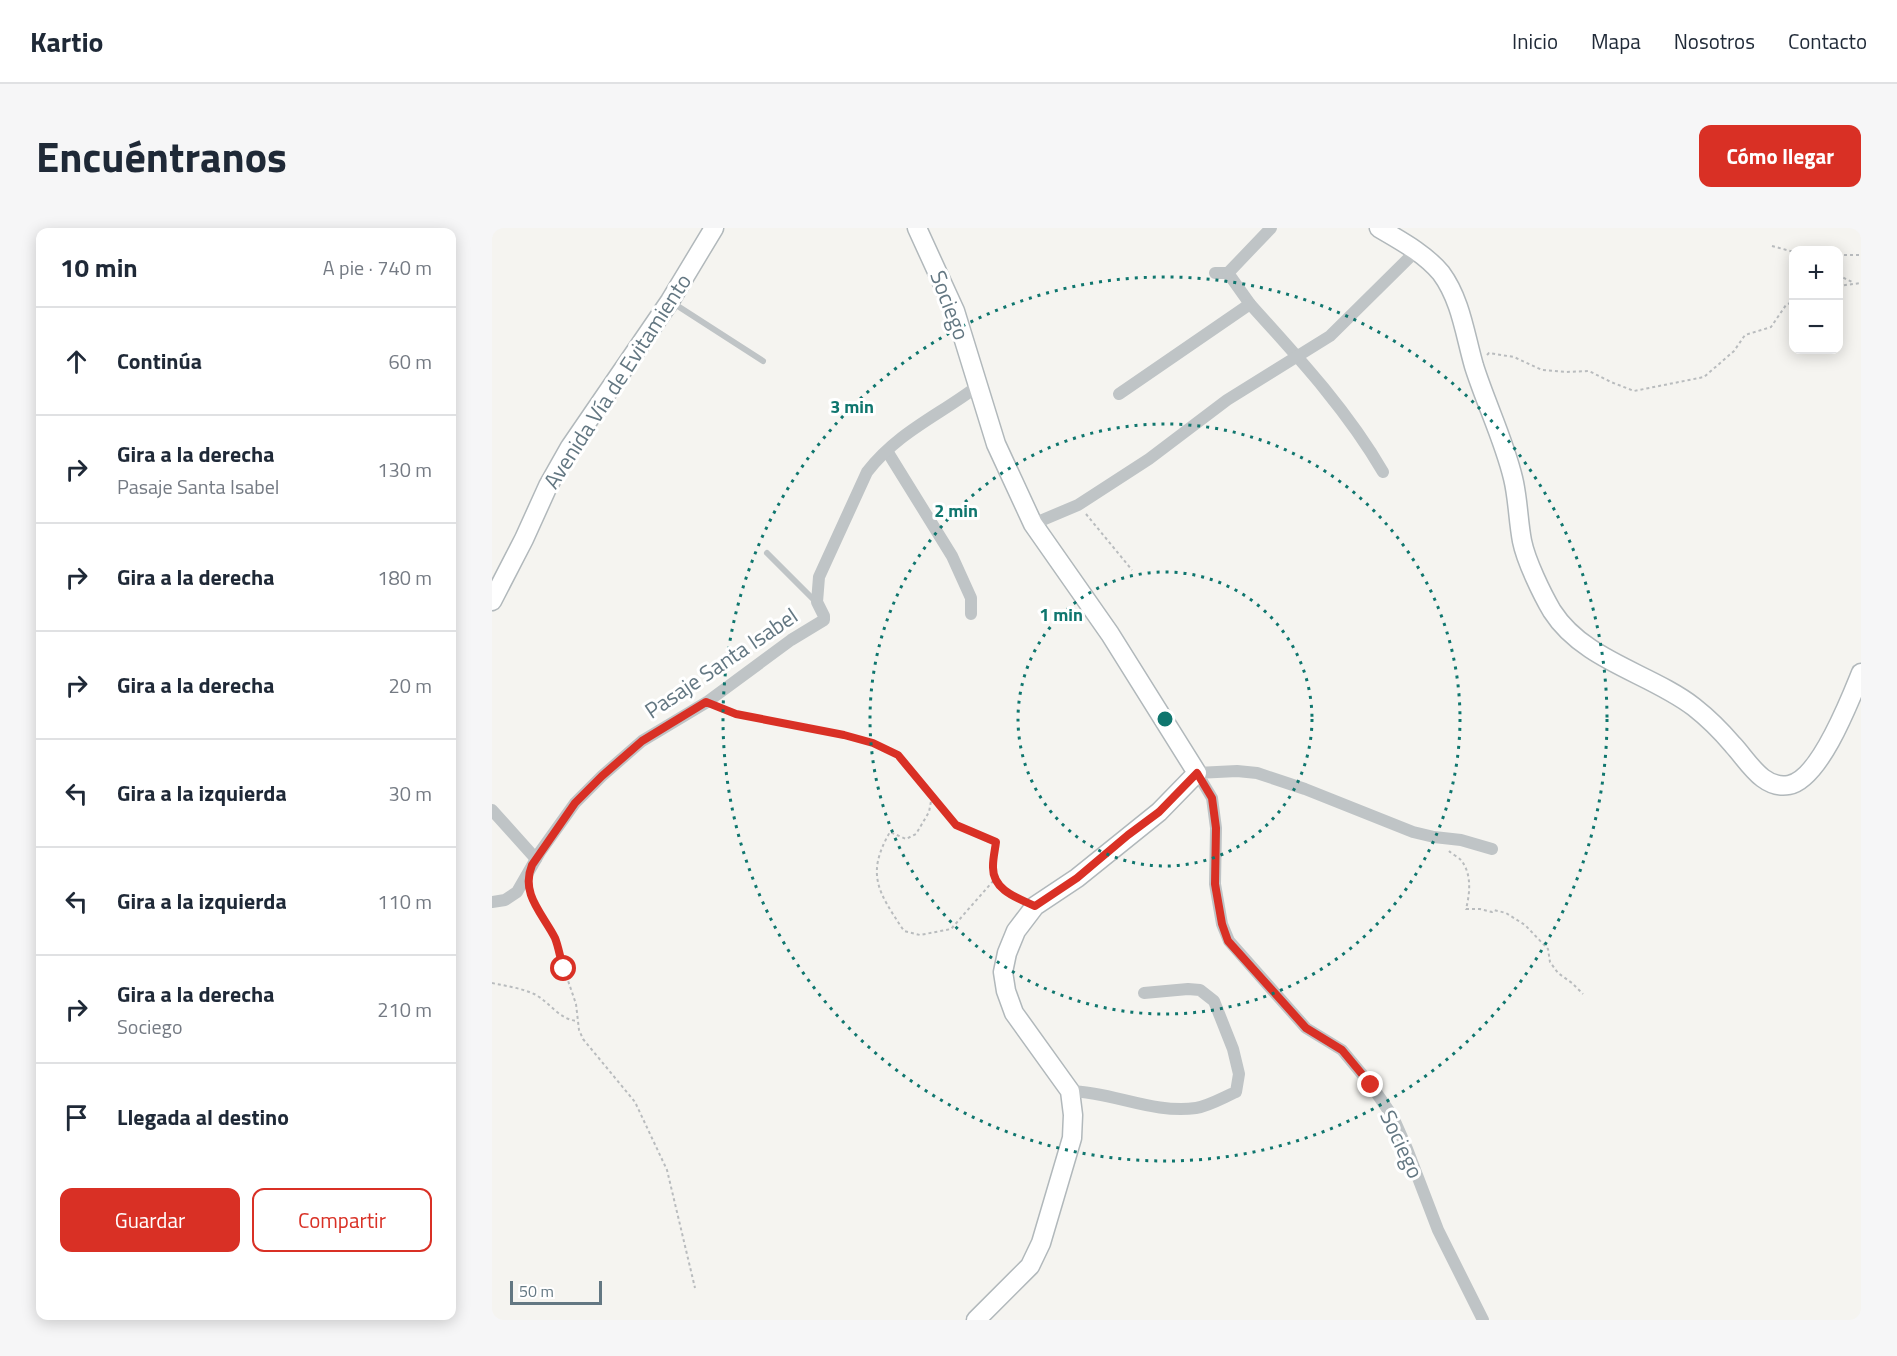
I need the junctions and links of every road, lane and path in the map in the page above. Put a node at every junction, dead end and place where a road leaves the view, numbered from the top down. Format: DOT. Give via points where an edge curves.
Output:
graph roads {
  1 [pos="714,228"];
  2 [pos="917,228"];
  3 [pos="1271,228"];
  4 [pos="1379,228"];
  5 [pos="1772,246"];
  6 [pos="1417,250"];
  7 [pos="1789,251"];
  8 [pos="1843,255"];
  9 [pos="1861,255"];
  10 [pos="1843,277"];
  11 [pos="1853,283"];
  12 [pos="1861,283"];
  13 [pos="1843,285"];
  14 [pos="670,301"];
  15 [pos="1250,304"];
  16 [pos="1789,304"];
  17 [pos="1298,357"];
  18 [pos="763,361"];
  19 [pos="1475,368"];
  20 [pos="979,384"];
  21 [pos="1119,394"];
  22 [pos="887,451"];
  23 [pos="1383,472"];
  24 [pos="1078,505"];
  25 [pos="1033,524"];
  26 [pos="767,553"];
  27 [pos="1132,570"];
  28 [pos="492,601"];
  29 [pos="817,602"];
  30 [pos="971,615"];
  31 [pos="1861,673"];
  32 [pos="706,702"];
  33 [pos="1197,773"];
  34 [pos="932,796"];
  35 [pos="492,810"];
  36 [pos="1434,837"];
  37 [pos="1492,849"];
  38 [pos="533,865"];
  39 [pos="995,879"];
  40 [pos="492,902"];
  41 [pos="1035,906"];
  42 [pos="492,982"];
  43 [pos="1144,993"];
  44 [pos="1582,994"];
  45 [pos="578,1021"];
  46 [pos="1070,1091"];
  47 [pos="695,1288"];
  48 [pos="976,1320"];
  49 [pos="1483,1320"];
  1 -- 14 [label="main road, Avenida Vía de Evitamiento"];
  2 -- 20 [label="main road, Sociego" via="955,311"];
  3 -- 15 [label="street" via="1222,273"];
  4 -- 6 [label="main road"];
  5 -- 7 [label="path"];
  6 -- 17 [label="street" via="1330,336"];
  6 -- 19 [label="main road" via="1441,273 1455,297"];
  8 -- 9 [label="path"];
  10 -- 11 [label="path"];
  11 -- 12 [label="path"];
  11 -- 13 [label="path"];
  14 -- 18 [label="lane"];
  14 -- 28 [label="main road, Avenida Vía de Evitamiento" via="570,447"];
  15 -- 17 [label="street"];
  15 -- 21 [label="street"];
  16 -- 19 [label="path" via="1771,327 1745,335 1734,351 1704,377 1685,382 1634,391 1589,371 1542,370 1514,357 1489,353"];
  17 -- 23 [label="street" via="1347,418"];
  17 -- 24 [label="street" via="1227,400 1149,459"];
  19 -- 31 [label="main road" via="1514,479 1522,544 1553,612 1571,634 1694,707 1764,779 1779,784 1790,785 1808,774 1831,739"];
  20 -- 22 [label="street, Pasaje Santa Isabel" via="909,430"];
  20 -- 25 [label="main road, Sociego" via="996,444"];
  22 -- 29 [label="street, Pasaje Santa Isabel" via="867,472 840,530 819,577"];
  22 -- 30 [label="street" via="952,555 971,598"];
  24 -- 25 [label="street"];
  24 -- 27 [label="path"];
  25 -- 33 [label="main road, Sociego" via="1110,634"];
  26 -- 29 [label="lane"];
  29 -- 32 [label="street, Pasaje Santa Isabel" via="824,620"];
  32 -- 34 [label="path" via="736,714 873,743 898,755"];
  32 -- 38 [label="street, Pasaje Santa Isabel" via="642,741 602,776 575,803"];
  33 -- 36 [label="street" via="1257,773"];
  33 -- 41 [label="main road" via="1159,812 1077,878"];
  33 -- 49 [label="street, Sociego" via="1212,798 1215,884 1228,941 1306,1028 1342,1050 1393,1117 1438,1230"];
  34 -- 39 [label="path" via="956,825 996,842 992,867"];
  34 -- 39 [label="path" via="929,812 916,834 906,838 890,832 876,865 877,880 904,931 921,935 951,929"];
  35 -- 38 [label="street"];
  36 -- 37 [label="street"];
  36 -- 44 [label="path" via="1461,860 1471,887 1466,909 1499,910 1518,919 1548,949 1550,962 1558,973"];
  38 -- 40 [label="street, Pasaje Santa Isabel" via="517,892"];
  38 -- 45 [label="path" via="531,897 559,948"];
  39 -- 41 [label="path" via="1005,892"];
  41 -- 46 [label="main road" via="1016,931 1007,952 1003,972 1006,991 1014,1013"];
  42 -- 45 [label="path" via="527,991 545,1000 563,1017"];
  43 -- 46 [label="street" via="1200,990 1214,1000 1239,1074 1236,1092 1198,1108 1171,1108"];
  45 -- 47 [label="path" via="583,1039 635,1102 667,1170"];
  46 -- 48 [label="main road" via="1072,1138 1041,1243 1030,1266"];
}
